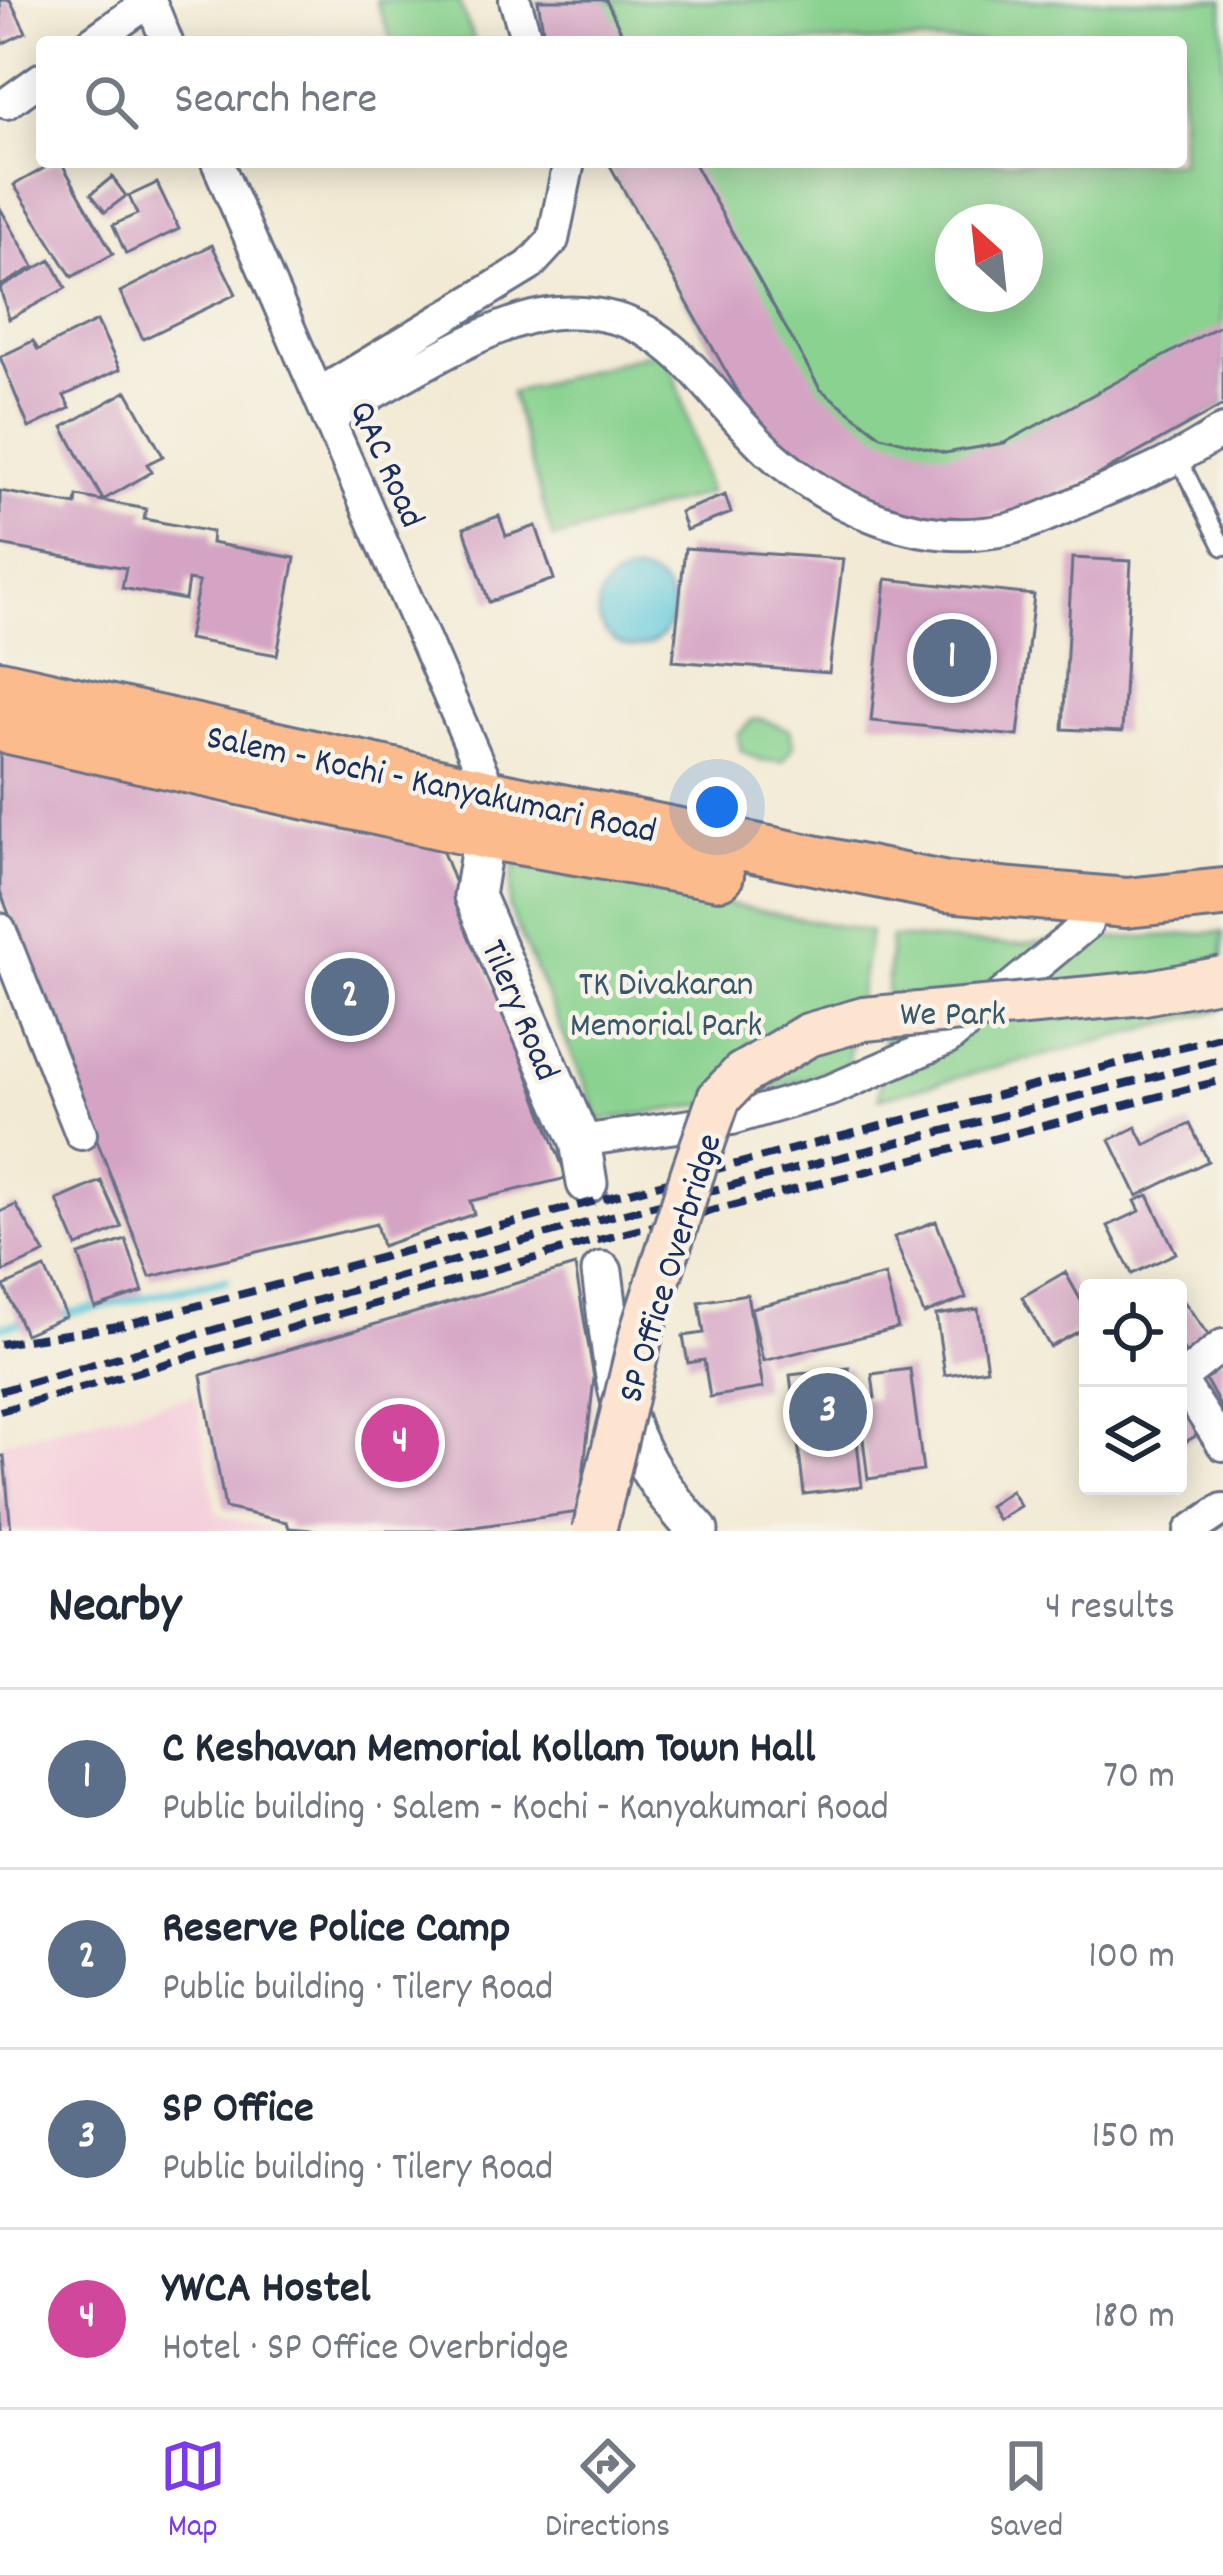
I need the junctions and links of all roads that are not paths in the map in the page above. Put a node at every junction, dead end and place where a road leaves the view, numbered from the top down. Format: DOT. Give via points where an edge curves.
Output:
graph roads {
  1 [pos="150,0"];
  2 [pos="515,0"];
  3 [pos="100,36"];
  4 [pos="165,36"];
  5 [pos="525,36"];
  6 [pos="36,82"];
  7 [pos="7,103"];
  8 [pos="220,168"];
  9 [pos="567,168"];
  10 [pos="323,406"];
  11 [pos="1223,430"];
  12 [pos="1179,460"];
  13 [pos="1223,547"];
  14 [pos="0,685"];
  15 [pos="0,727"];
  16 [pos="488,815"];
  17 [pos="1223,893"];
  18 [pos="1223,913"];
  19 [pos="1087,924"];
  20 [pos="0,929"];
  21 [pos="1223,978"];
  22 [pos="82,1134"];
  23 [pos="580,1142"];
  24 [pos="587,1183"];
  25 [pos="602,1272"];
  26 [pos="1223,1345"];
  27 [pos="1187,1371"];
  28 [pos="1185,1387"];
  29 [pos="1223,1445"];
  30 [pos="1223,1509"];
  31 [pos="594,1531"];
  32 [pos="698,1531"];
  33 [pos="1190,1531"];
  1 -- 3 [label="street"];
  1 -- 4 [label="street"];
  2 -- 5 [label="street"];
  6 -- 7 [label="street"];
  8 -- 10 [label="street, QAC Road"];
  9 -- 10 [label="street" via="553,240 529,266"];
  10 -- 12 [label="street" via="519,319 561,312 606,317 674,345 765,448 812,488 878,520 934,530 1010,528"];
  10 -- 16 [label="street, QAC Road"];
  11 -- 12 [label="street"];
  12 -- 13 [label="lane"];
  14 -- 16 [label="main road, Salem - Kochi - Kanyakumari Road"];
  15 -- 16 [label="main road"];
  16 -- 17 [label="main road, Salem - Kochi - Kanyakumari Road" via="946,887 1126,903"];
  16 -- 19 [label="main road" via="986,922"];
  16 -- 23 [label="street, Tilery Road" via="474,896"];
  18 -- 19 [label="main road"];
  19 -- 23 [label="street" via="949,1039 831,1090 732,1119"];
  20 -- 22 [label="street"];
  21 -- 31 [label="main road, SP Office Overbridge, bridge" via="864,1019 808,1035 742,1074 719,1098 693,1172 642,1331"];
  23 -- 24 [label="street, Tilery Road"];
  25 -- 32 [label="street" via="628,1430"];
  26 -- 27 [label="street"];
  28 -- 29 [label="street"];
  30 -- 33 [label="street"];
}
